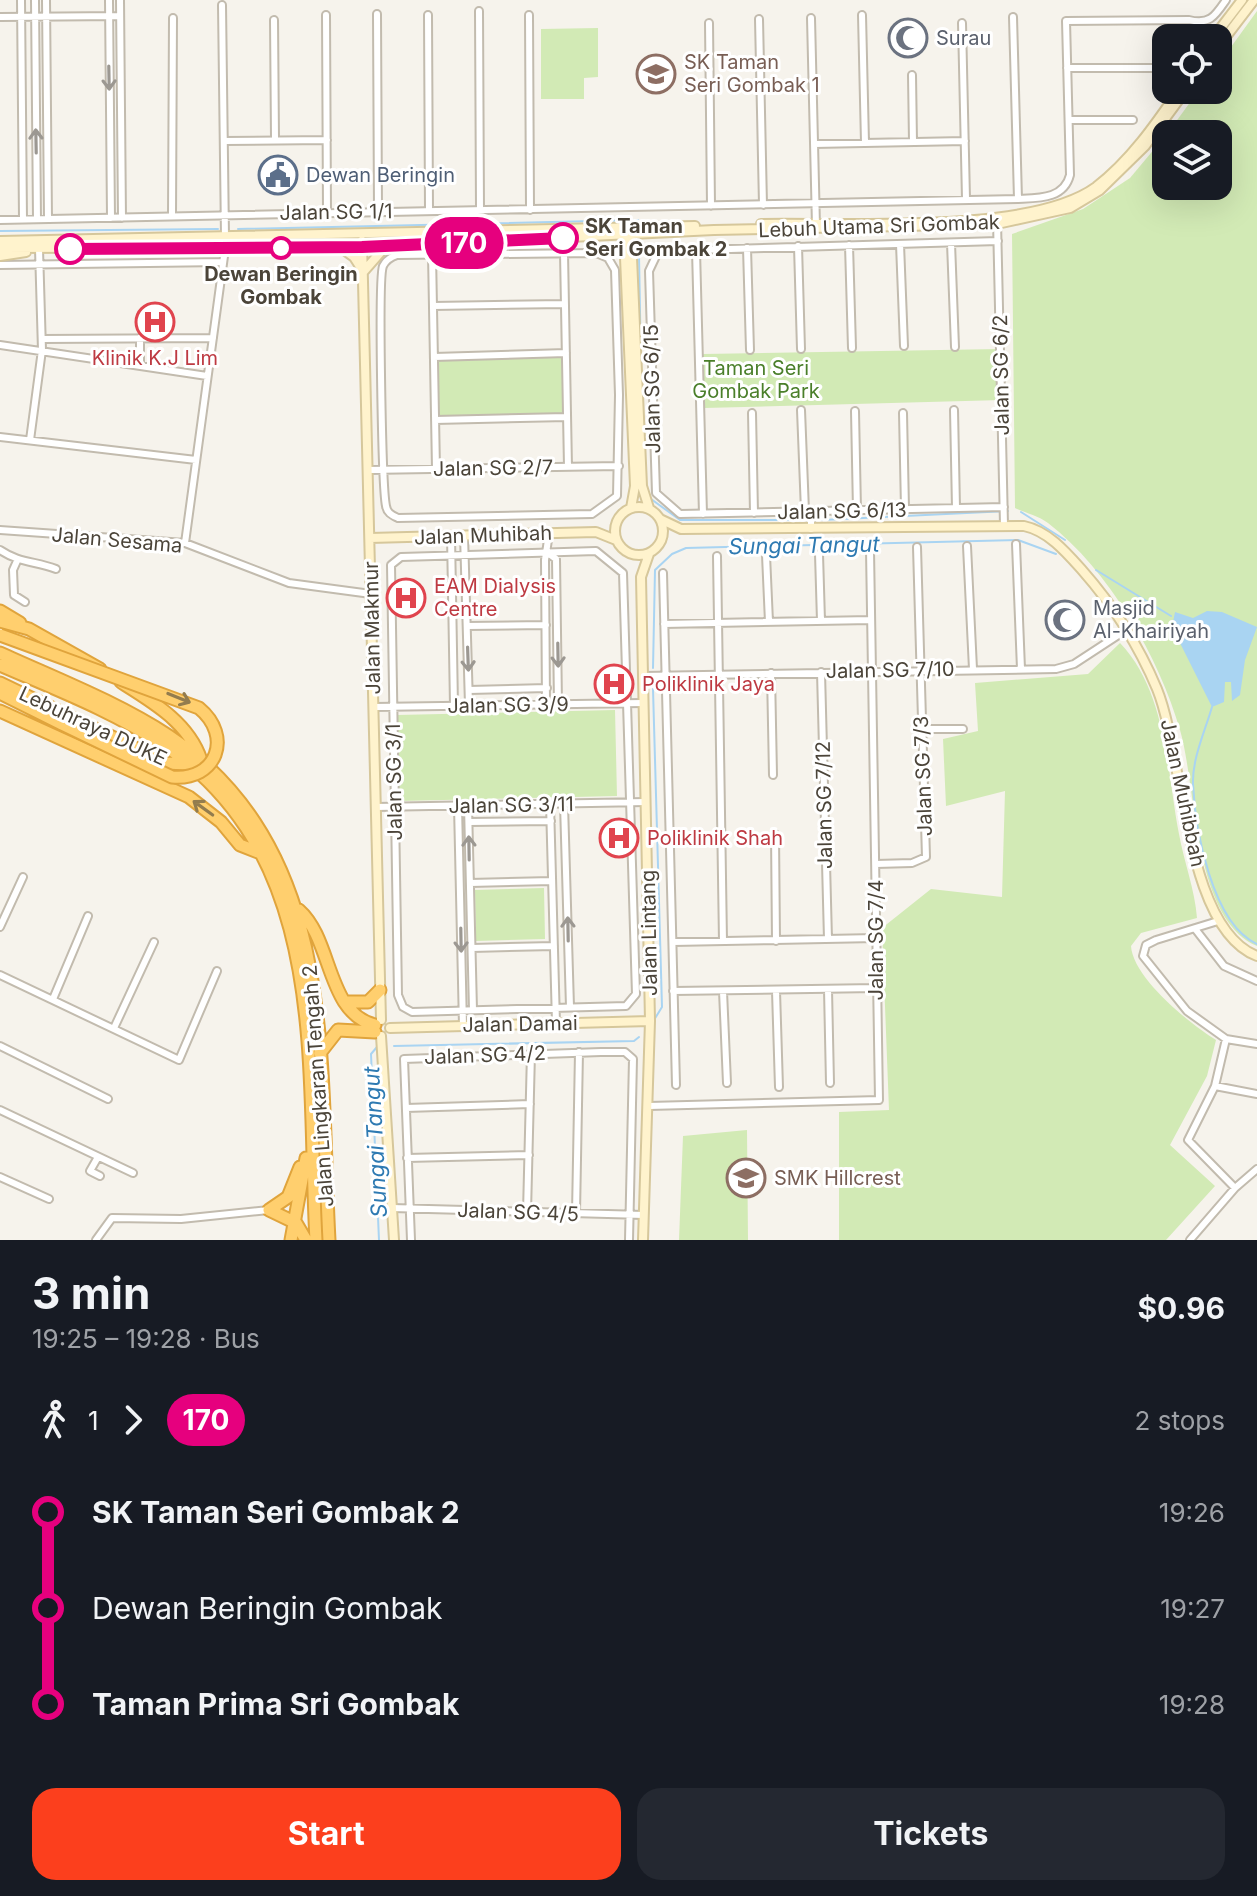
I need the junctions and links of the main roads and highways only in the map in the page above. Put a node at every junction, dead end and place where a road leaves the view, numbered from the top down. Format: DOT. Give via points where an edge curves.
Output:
graph roads {
  1 [pos="0,611"];
  2 [pos="0,621"];
  3 [pos="29,629"];
  4 [pos="0,635"];
  5 [pos="0,653"];
  6 [pos="0,665"];
  7 [pos="0,683"];
  8 [pos="0,693"];
  9 [pos="0,711"];
  10 [pos="155,734"];
  11 [pos="202,763"];
  12 [pos="187,764"];
  13 [pos="263,854"];
  14 [pos="297,909"];
  15 [pos="380,990"];
  16 [pos="345,1002"];
  17 [pos="318,1057"];
  18 [pos="310,1129"];
  19 [pos="296,1223"];
  20 [pos="291,1240"];
  21 [pos="306,1240"];
  22 [pos="316,1240"];
  23 [pos="329,1240"];
  1 -- 3 [label="highway"];
  2 -- 3 [label="highway, Lebuhraya DUKE"];
  3 -- 11 [label="highway, Lebuhraya DUKE" via="78,655 182,726"];
  4 -- 8 [label="highway, one-way, bridge" via="199,708 217,731 218,751 201,772 172,777"];
  5 -- 10 [label="highway, Jalan Lingkaran Tengah 2" via="97,697"];
  6 -- 10 [label="highway, Jalan Lingkaran Tengah 2"];
  7 -- 12 [label="highway, Lebuhraya DUKE" via="166,763"];
  13 -- 9 [label="highway, one-way" via="240,845 189,797"];
  10 -- 11 [label="highway, Jalan Lingkaran Tengah 2"];
  10 -- 12 [label="highway, Jalan Lingkaran Tengah 2"];
  11 -- 14 [label="highway, Jalan Lingkaran Tengah 2" via="228,786 262,832"];
  12 -- 13 [label="highway, Jalan Lingkaran Tengah 2" via="228,804"];
  13 -- 18 [label="highway, Jalan Lingkaran Tengah 2" via="280,891 300,962"];
  14 -- 16 [label="highway" via="320,939"];
  14 -- 17 [label="highway, Jalan Lingkaran Tengah 2" via="313,981"];
  15 -- 16 [label="highway" via="368,1002"];
  16 -- 17 [label="highway" via="378,1028 338,1030"];
  17 -- 23 [label="highway, Jalan Lingkaran Tengah 2"];
  18 -- 19 [label="highway"];
  18 -- 19 [label="highway" via="288,1197 269,1210"];
  18 -- 22 [label="highway, Jalan Lingkaran Tengah 2"];
  19 -- 20 [label="highway"];
  19 -- 21 [label="highway"];
}
